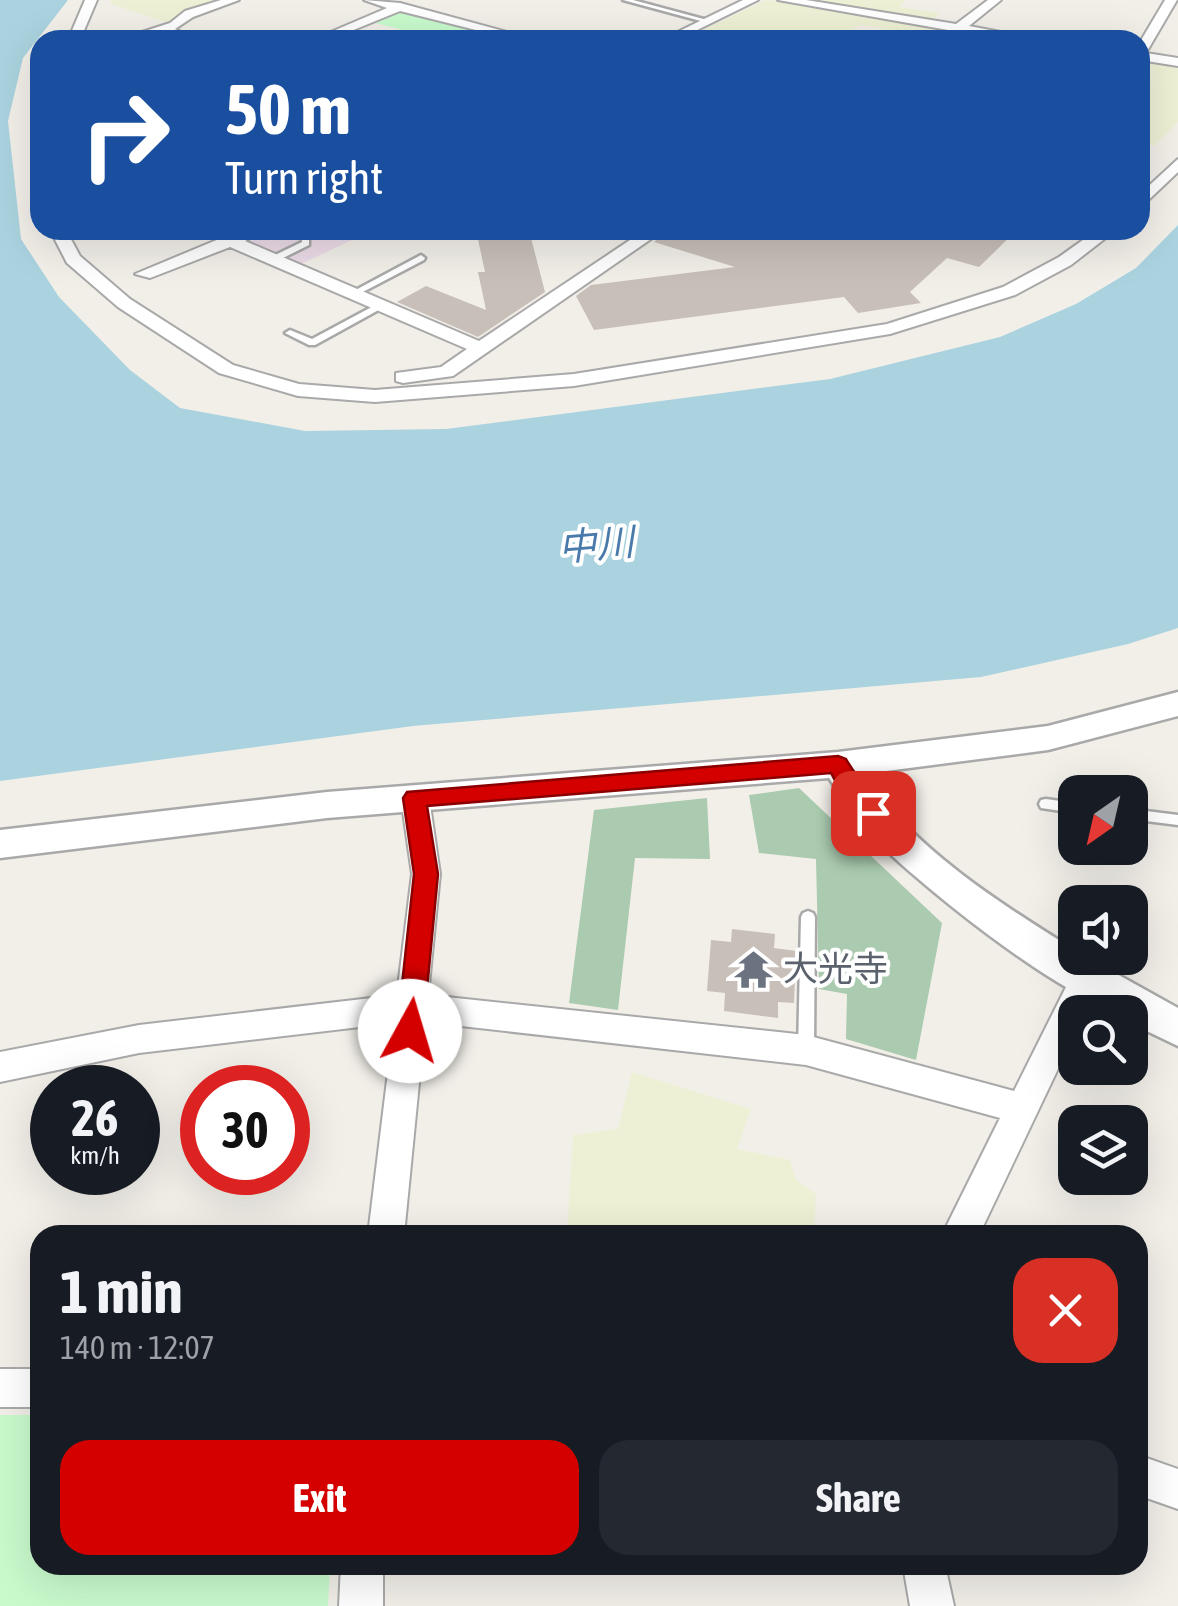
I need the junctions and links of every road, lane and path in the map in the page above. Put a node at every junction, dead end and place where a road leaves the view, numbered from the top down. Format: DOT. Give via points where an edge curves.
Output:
graph roads {
  1 [pos="91,0"];
  2 [pos="233,0"];
  3 [pos="370,0"];
  4 [pos="429,0"];
  5 [pos="626,0"];
  6 [pos="752,0"];
  7 [pos="784,0"];
  8 [pos="995,0"];
  9 [pos="1171,0"];
  10 [pos="400,8"];
  11 [pos="708,21"];
  12 [pos="960,28"];
  13 [pos="163,29"];
  14 [pos="78,30"];
  15 [pos="159,30"];
  16 [pos="342,30"];
  17 [pos="490,30"];
  18 [pos="689,30"];
  19 [pos="957,30"];
  20 [pos="973,30"];
  21 [pos="1150,37"];
  22 [pos="1150,57"];
  23 [pos="1178,62"];
  24 [pos="1178,163"];
  25 [pos="1150,192"];
  26 [pos="64,240"];
  27 [pos="231,240"];
  28 [pos="238,240"];
  29 [pos="306,240"];
  30 [pos="641,240"];
  31 [pos="1093,240"];
  32 [pos="234,242"];
  33 [pos="421,258"];
  34 [pos="274,259"];
  35 [pos="144,274"];
  36 [pos="354,293"];
  37 [pos="382,305"];
  38 [pos="290,333"];
  39 [pos="482,348"];
  40 [pos="298,390"];
  41 [pos="1178,704"];
  42 [pos="838,764"];
  43 [pos="415,798"];
  44 [pos="1046,804"];
  45 [pos="1058,806"];
  46 [pos="1148,816"];
  47 [pos="1178,820"];
  48 [pos="0,844"];
  49 [pos="808,917"];
  50 [pos="1086,978"];
  51 [pos="413,1007"];
  52 [pos="1178,1028"];
  53 [pos="806,1050"];
  54 [pos="0,1067"];
  55 [pos="1020,1108"];
  56 [pos="387,1225"];
  57 [pos="965,1225"];
  58 [pos="0,1388"];
  59 [pos="30,1388"];
  60 [pos="1148,1478"];
  61 [pos="1178,1489"];
  62 [pos="362,1575"];
  63 [pos="926,1575"];
  64 [pos="361,1606"];
  65 [pos="932,1606"];
  1 -- 14 [label="street"];
  2 -- 13 [label="street"];
  3 -- 10 [label="street"];
  4 -- 10 [label="street"];
  5 -- 11 [label="lane"];
  6 -- 11 [label="street"];
  7 -- 12 [label="street"];
  8 -- 12 [label="street"];
  9 -- 21 [label="street"];
  10 -- 16 [label="street"];
  10 -- 17 [label="street"];
  11 -- 18 [label="street"];
  12 -- 19 [label="street"];
  12 -- 20 [label="street"];
  13 -- 15 [label="street"];
  22 -- 23 [label="street"];
  24 -- 25 [label="street"];
  26 -- 40 [label="street" via="74,259 124,304 226,368"];
  27 -- 32 [label="street"];
  28 -- 32 [label="street"];
  29 -- 34 [label="lane"];
  30 -- 39 [label="street"];
  31 -- 40 [label="street" via="1009,291 874,332 496,389 376,396"];
  32 -- 34 [label="street"];
  32 -- 35 [label="street"];
  33 -- 36 [label="lane"];
  34 -- 36 [label="street"];
  36 -- 37 [label="street"];
  37 -- 38 [label="lane" via="312,343"];
  37 -- 39 [label="street"];
  39 -- 40 [label="street" via="446,372 336,378"];
  41 -- 42 [label="street" via="1048,738"];
  42 -- 43 [label="street"];
  42 -- 50 [label="street" via="852,791 932,867"];
  43 -- 48 [label="street"];
  43 -- 51 [label="street" via="426,874"];
  44 -- 45 [label="lane"];
  46 -- 47 [label="lane"];
  49 -- 53 [label="lane"];
  50 -- 52 [label="street"];
  50 -- 55 [label="street"];
  51 -- 53 [label="street"];
  51 -- 54 [label="street" via="139,1039"];
  51 -- 56 [label="street"];
  53 -- 55 [label="street"];
  55 -- 57 [label="street"];
  58 -- 59 [label="street"];
  60 -- 61 [label="street"];
  62 -- 64 [label="street"];
  63 -- 65 [label="street"];
}
